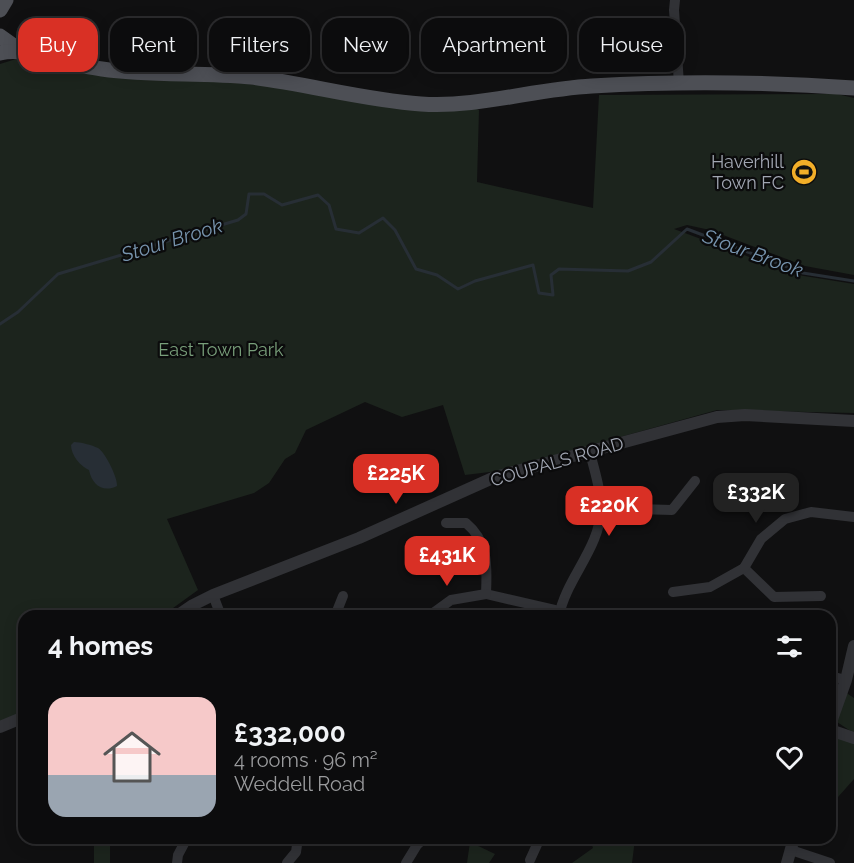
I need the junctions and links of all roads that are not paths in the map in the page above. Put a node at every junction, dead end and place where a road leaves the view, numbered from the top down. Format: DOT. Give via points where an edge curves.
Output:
graph roads {
  1 [pos="6,0"];
  2 [pos="675,0"];
  3 [pos="0,10"];
  4 [pos="0,36"];
  5 [pos="18,49"];
  6 [pos="18,51"];
  7 [pos="0,53"];
  8 [pos="98,68"];
  9 [pos="679,84"];
  10 [pos="854,88"];
  11 [pos="854,421"];
  12 [pos="590,452"];
  13 [pos="695,481"];
  14 [pos="601,508"];
  15 [pos="854,517"];
  16 [pos="446,523"];
  17 [pos="744,568"];
  18 [pos="674,592"];
  19 [pos="486,594"];
  20 [pos="213,595"];
  21 [pos="343,596"];
  22 [pos="821,596"];
  23 [pos="186,610"];
  24 [pos="219,610"];
  25 [pos="337,610"];
  26 [pos="437,610"];
  27 [pos="545,610"];
  28 [pos="561,610"];
  29 [pos="854,646"];
  30 [pos="836,678"];
  31 [pos="846,680"];
  32 [pos="836,708"];
  33 [pos="18,720"];
  34 [pos="0,727"];
  35 [pos="836,732"];
  36 [pos="854,738"];
  37 [pos="184,844"];
  38 [pos="297,844"];
  39 [pos="418,844"];
  40 [pos="537,844"];
  41 [pos="793,844"];
  42 [pos="530,860"];
  43 [pos="177,863"];
  44 [pos="287,863"];
  45 [pos="406,863"];
  46 [pos="787,863"];
  47 [pos="830,863"];
  1 -- 3 [label="main road"];
  2 -- 9 [label="street"];
  4 -- 5 [label="main road"];
  6 -- 7 [label="main road"];
  8 -- 9 [label="main road" via="224,74 421,104 465,104 591,86"];
  9 -- 10 [label="main road"];
  11 -- 12 [label="street, COUPALS ROAD" via="717,417"];
  12 -- 14 [label="street"];
  12 -- 20 [label="street, COUPALS ROAD" via="495,477 359,538"];
  13 -- 14 [label="street" via="672,510"];
  14 -- 28 [label="street" via="590,549"];
  15 -- 17 [label="street" via="811,512 785,519 761,539"];
  16 -- 19 [label="street" via="466,523 481,541 487,563"];
  17 -- 18 [label="street" via="710,587"];
  17 -- 22 [label="street" via="774,597"];
  19 -- 26 [label="street" via="451,600"];
  19 -- 27 [label="street"];
  20 -- 23 [label="street, COUPALS ROAD"];
  20 -- 24 [label="street"];
  21 -- 25 [label="street"];
  29 -- 31 [label="street"];
  30 -- 31 [label="street"];
  31 -- 32 [label="street"];
  33 -- 34 [label="street"];
  35 -- 36 [label="street"];
  37 -- 43 [label="street"];
  38 -- 44 [label="street"];
  39 -- 45 [label="street"];
  40 -- 42 [label="street"];
  41 -- 46 [label="street"];
  41 -- 47 [label="street"];
}
